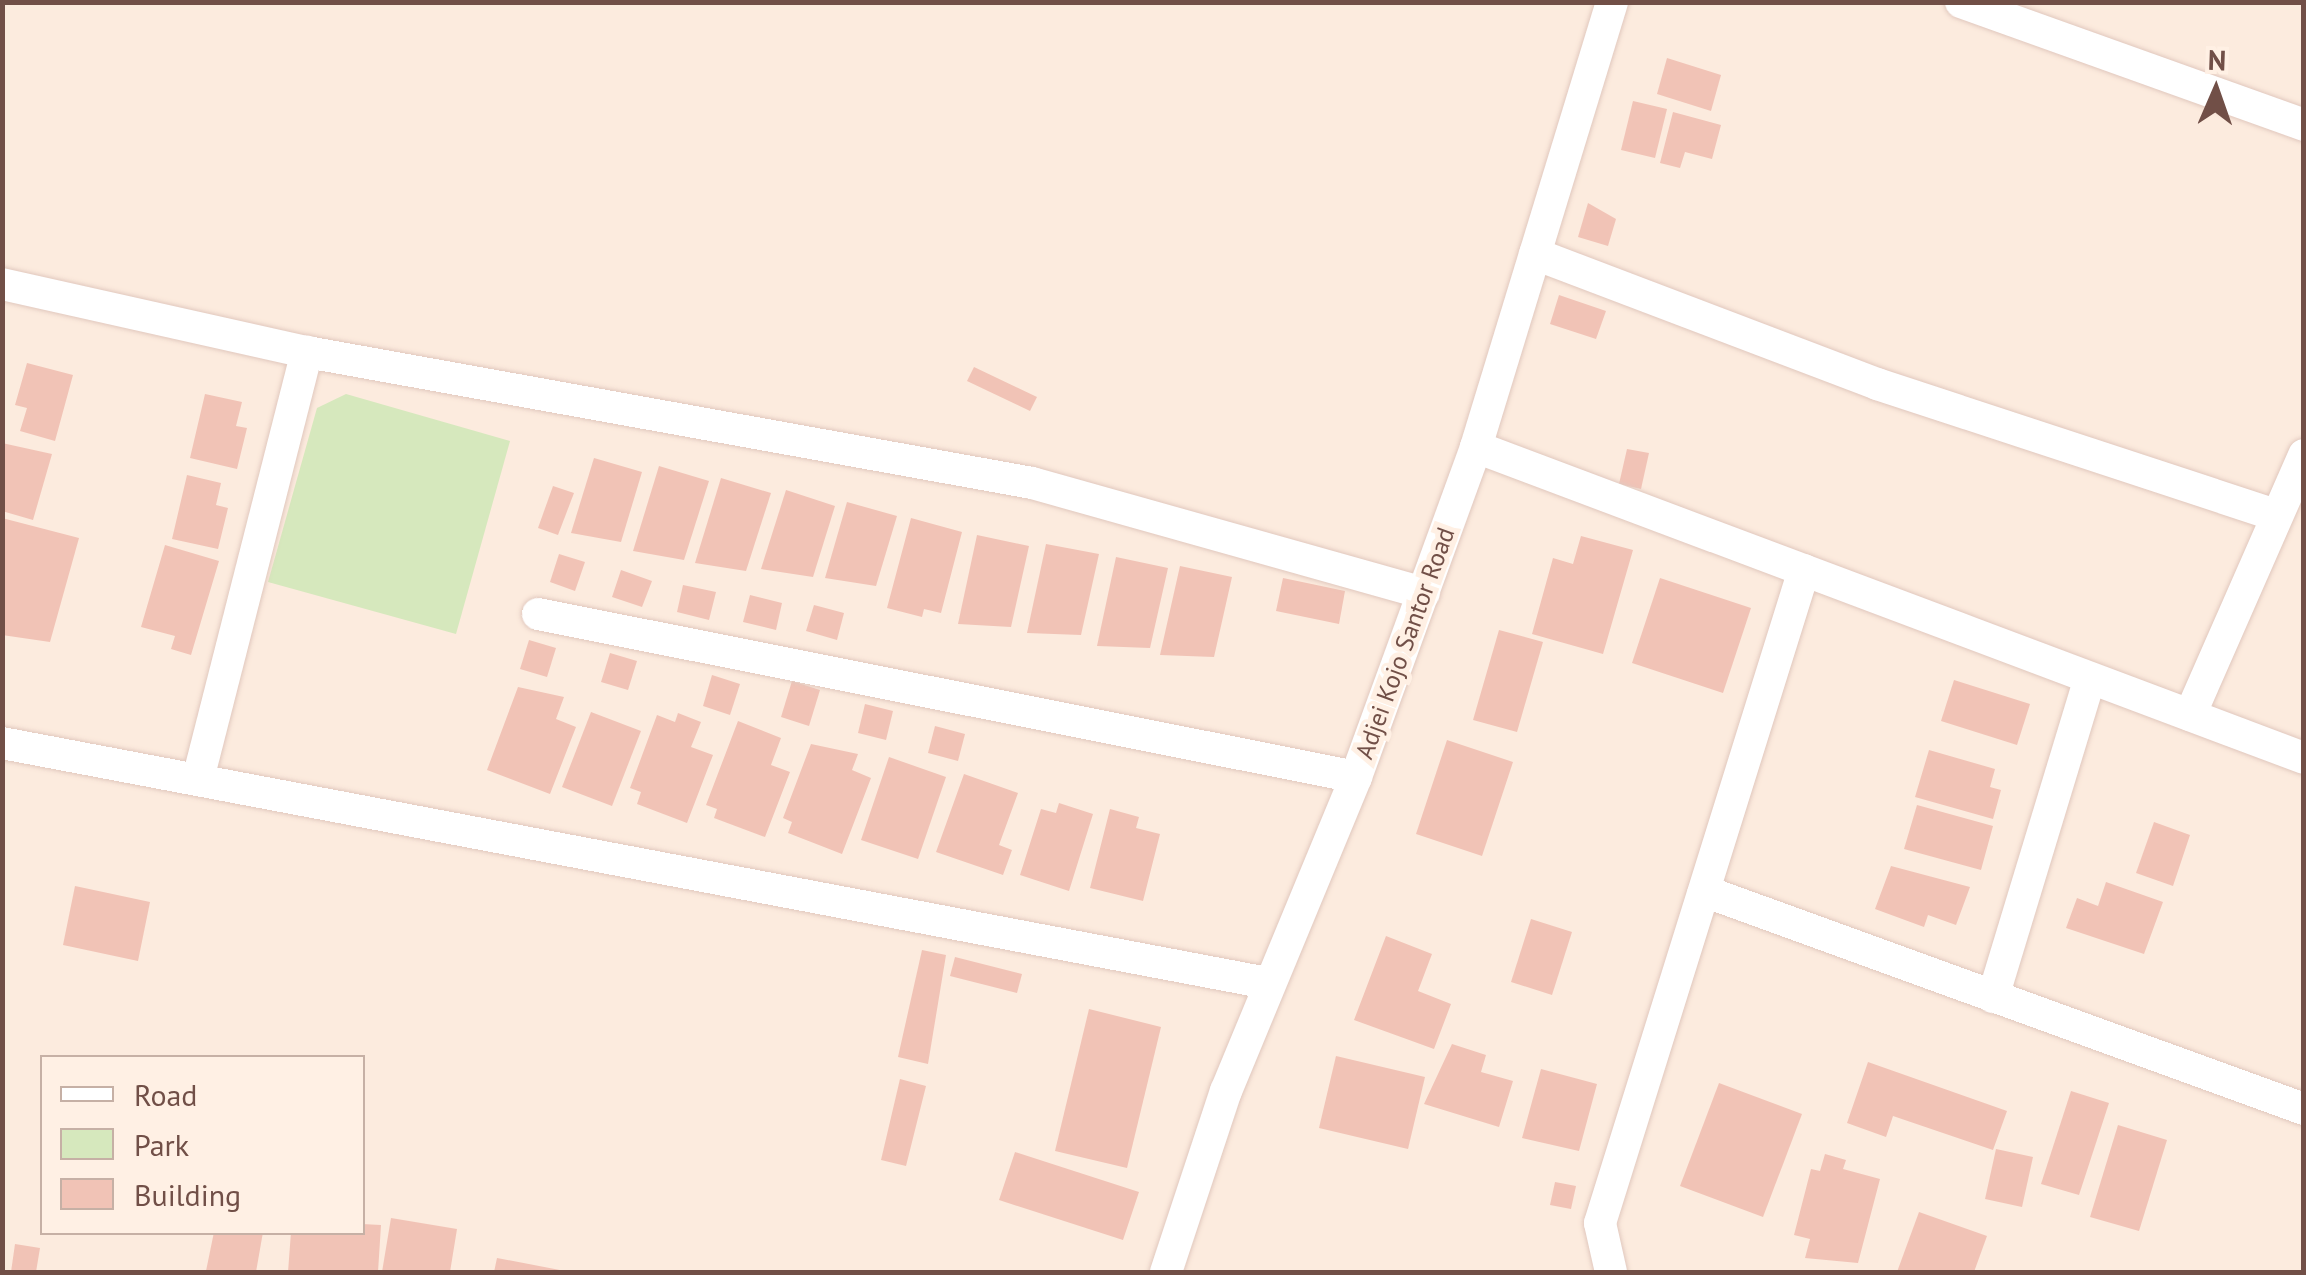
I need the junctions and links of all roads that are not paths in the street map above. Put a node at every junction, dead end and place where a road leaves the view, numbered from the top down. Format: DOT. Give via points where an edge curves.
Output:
graph roads {
  1 [pos="1612,2"];
  2 [pos="1961,2"];
  3 [pos="2304,124"];
  4 [pos="1534,254"];
  5 [pos="2,284"];
  6 [pos="307,352"];
  7 [pos="1476,446"];
  8 [pos="2304,456"];
  9 [pos="2272,514"];
  10 [pos="1804,570"];
  11 [pos="1424,593"];
  12 [pos="538,614"];
  13 [pos="2090,678"];
  14 [pos="2190,715"];
  15 [pos="2,744"];
  16 [pos="2304,758"];
  17 [pos="1356,777"];
  18 [pos="198,779"];
  19 [pos="1704,890"];
  20 [pos="1267,982"];
  21 [pos="1994,996"];
  22 [pos="2304,1109"];
  23 [pos="1166,1272"];
  24 [pos="1611,1272"];
  1 -- 4 [label="street, Adjei Kojo Santor Road"];
  2 -- 3 [label="street"];
  4 -- 7 [label="street, Adjei Kojo Santor Road"];
  4 -- 9 [label="street" via="1878,384"];
  5 -- 6 [label="street"];
  6 -- 11 [label="street" via="1032,482"];
  6 -- 18 [label="street"];
  7 -- 10 [label="street"];
  7 -- 11 [label="street, Adjei Kojo Santor Road"];
  8 -- 9 [label="street"];
  9 -- 14 [label="street"];
  10 -- 13 [label="street"];
  10 -- 19 [label="street"];
  11 -- 17 [label="street, Adjei Kojo Santor Road"];
  12 -- 17 [label="street"];
  13 -- 14 [label="street"];
  13 -- 21 [label="street"];
  14 -- 16 [label="street"];
  15 -- 18 [label="street"];
  17 -- 20 [label="street, Adjei Kojo Santor Road"];
  18 -- 20 [label="street"];
  19 -- 21 [label="street"];
  19 -- 24 [label="street" via="1600,1223"];
  20 -- 23 [label="street, Adjei Kojo Santor Road"];
  21 -- 22 [label="street"];
}
